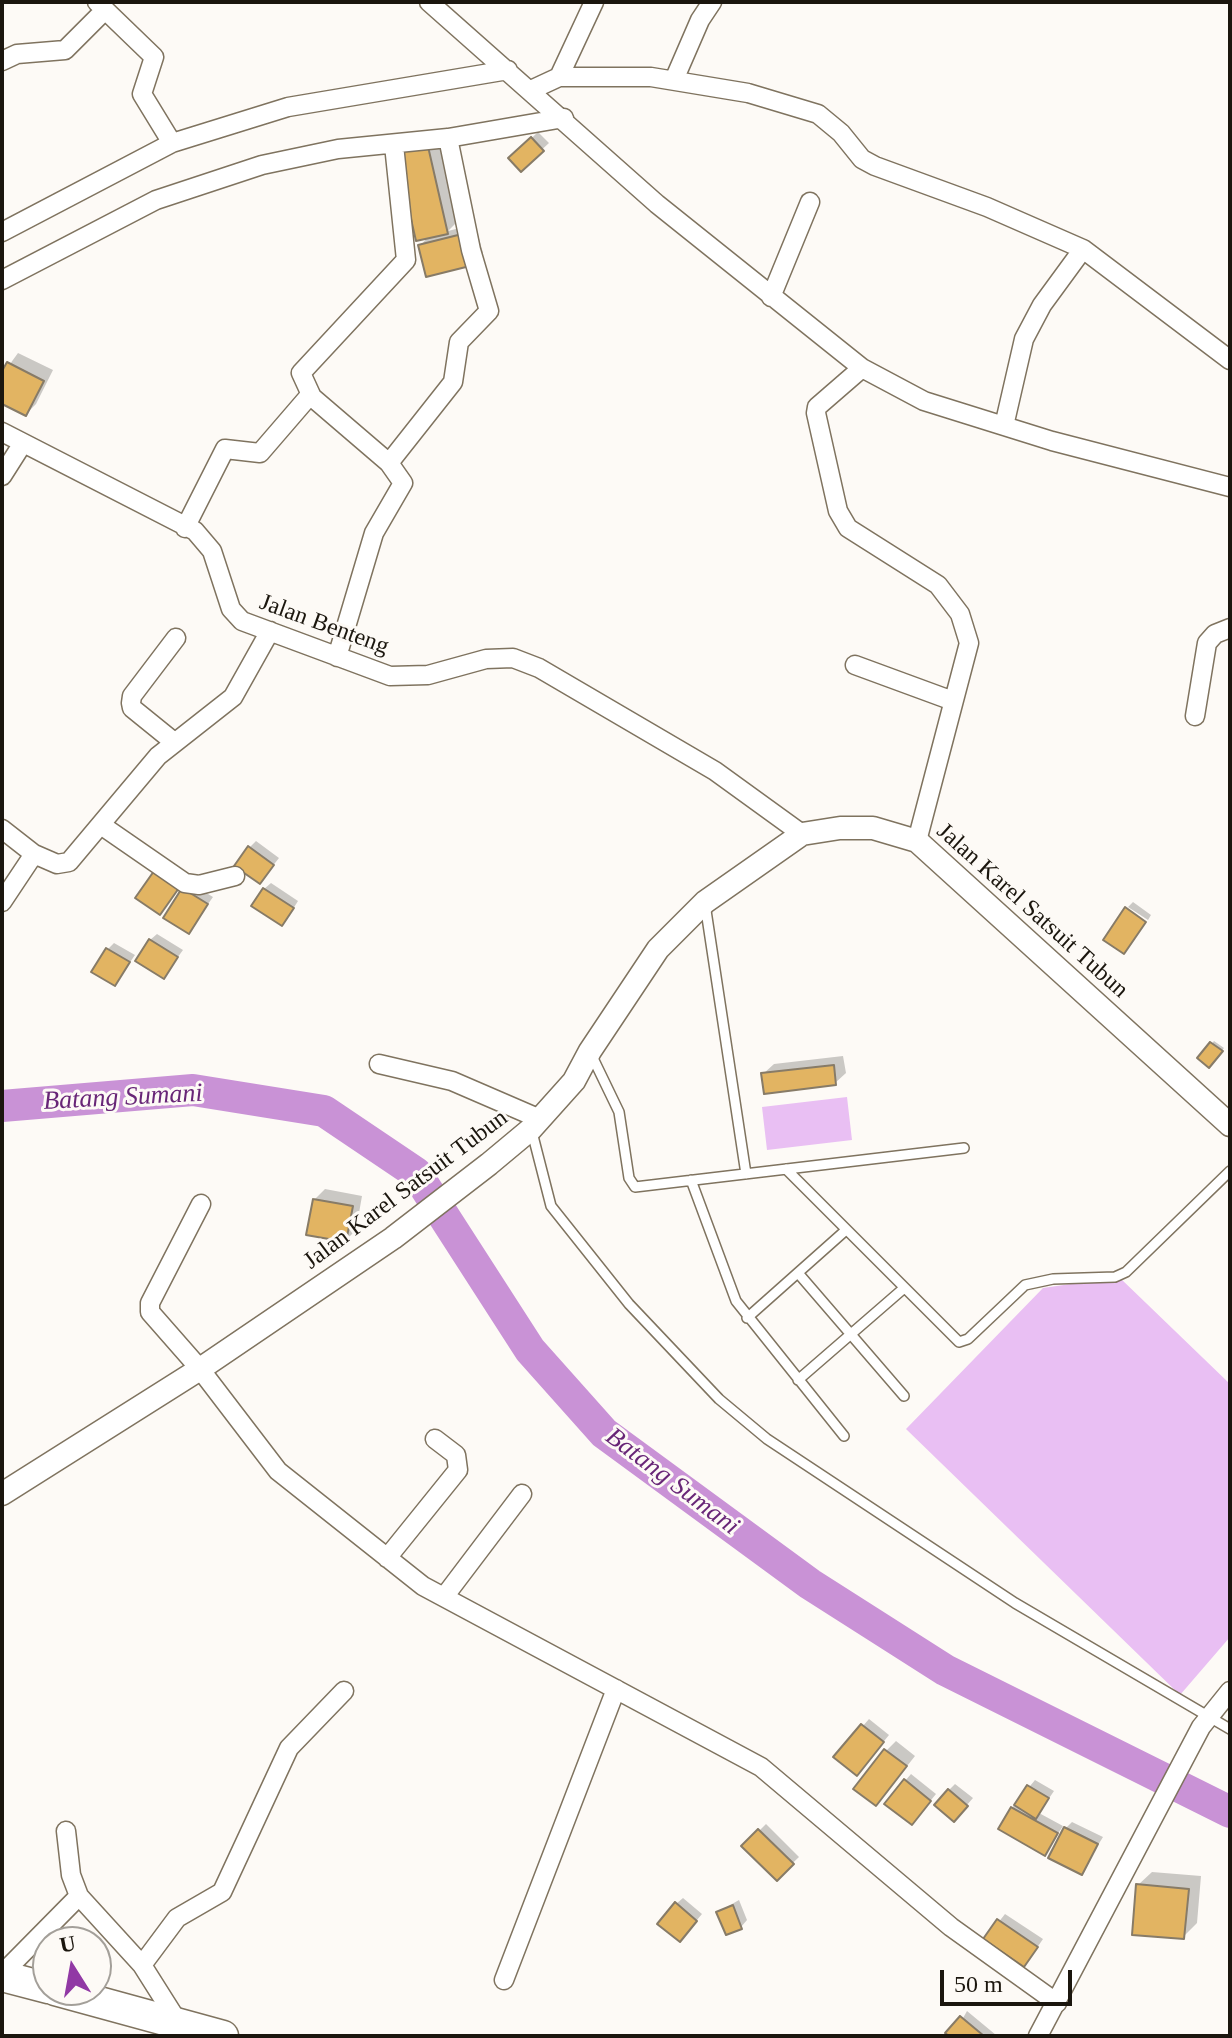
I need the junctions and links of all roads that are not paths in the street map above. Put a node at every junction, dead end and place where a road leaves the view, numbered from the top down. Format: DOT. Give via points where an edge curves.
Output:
graph roads {
  1 [pos="429,2"];
  2 [pos="594,2"];
  3 [pos="712,2"];
  4 [pos="101,6"];
  5 [pos="2,61"];
  6 [pos="508,70"];
  7 [pos="559,77"];
  8 [pos="674,80"];
  9 [pos="531,90"];
  10 [pos="564,118"];
  11 [pos="448,138"];
  12 [pos="172,143"];
  13 [pos="394,145"];
  14 [pos="810,202"];
  15 [pos="2,232"];
  16 [pos="1083,249"];
  17 [pos="2,280"];
  18 [pos="771,297"];
  19 [pos="1230,360"];
  20 [pos="862,368"];
  21 [pos="310,395"];
  22 [pos="1004,426"];
  23 [pos="2,432"];
  24 [pos="23,443"];
  25 [pos="389,463"];
  26 [pos="2,476"];
  27 [pos="1230,487"];
  28 [pos="185,528"];
  29 [pos="1230,628"];
  30 [pos="270,631"];
  31 [pos="176,638"];
  32 [pos="337,657"];
  33 [pos="855,665"];
  34 [pos="953,701"];
  35 [pos="1195,716"];
  36 [pos="174,742"];
  37 [pos="101,825"];
  38 [pos="2,829"];
  39 [pos="802,834"];
  40 [pos="917,841"];
  41 [pos="34,854"];
  42 [pos="235,876"];
  43 [pos="2,902"];
  44 [pos="705,902"];
  45 [pos="590,1051"];
  46 [pos="379,1064"];
  47 [pos="535,1124"];
  48 [pos="1230,1125"];
  49 [pos="964,1148"];
  50 [pos="786,1169"];
  51 [pos="1230,1171"];
  52 [pos="746,1174"];
  53 [pos="691,1180"];
  54 [pos="201,1204"];
  55 [pos="846,1230"];
  56 [pos="798,1273"];
  57 [pos="903,1289"];
  58 [pos="747,1318"];
  59 [pos="850,1334"];
  60 [pos="200,1369"];
  61 [pos="798,1380"];
  62 [pos="904,1396"];
  63 [pos="844,1436"];
  64 [pos="435,1439"];
  65 [pos="2,1494"];
  66 [pos="522,1494"];
  67 [pos="387,1558"];
  68 [pos="444,1597"];
  69 [pos="616,1689"];
  70 [pos="344,1691"];
  71 [pos="1230,1691"];
  72 [pos="1205,1722"];
  73 [pos="1230,1729"];
  74 [pos="66,1831"];
  75 [pos="79,1896"];
  76 [pos="142,1965"];
  77 [pos="2,1975"];
  78 [pos="504,1980"];
  79 [pos="32,1983"];
  80 [pos="1057,2003"];
  81 [pos="112,2005"];
  82 [pos="178,2022"];
  83 [pos="223,2036"];
  84 [pos="1038,2036"];
  1 -- 6 [label="street"];
  2 -- 7 [label="street"];
  3 -- 8 [label="street"];
  4 -- 5 [label="street" via="65,50 17,54"];
  4 -- 12 [label="street" via="154,57 142,94"];
  6 -- 9 [label="street"];
  6 -- 12 [label="street" via="288,107"];
  7 -- 8 [label="street"];
  7 -- 9 [label="street"];
  8 -- 16 [label="street" via="748,93 818,114 875,166"];
  9 -- 10 [label="street"];
  10 -- 11 [label="street"];
  10 -- 18 [label="street" via="657,204"];
  11 -- 13 [label="street"];
  11 -- 25 [label="street" via="489,311 459,342 453,382"];
  12 -- 15 [label="street"];
  13 -- 17 [label="street" via="338,149 262,165 156,200"];
  13 -- 21 [label="street" via="406,260 303,370"];
  14 -- 18 [label="street"];
  16 -- 19 [label="street"];
  16 -- 22 [label="street" via="1024,339"];
  18 -- 20 [label="street"];
  20 -- 22 [label="street" via="924,401"];
  20 -- 34 [label="street" via="817,407 838,511 848,528 926,574 960,614 969,643"];
  21 -- 25 [label="street"];
  21 -- 28 [label="street" via="260,453 225,449"];
  22 -- 27 [label="street"];
  23 -- 24 [label="street, Jalan Benteng"];
  24 -- 26 [label="street"];
  24 -- 28 [label="street, Jalan Benteng"];
  25 -- 32 [label="street" via="402,487 374,533"];
  28 -- 30 [label="street, Jalan Benteng" via="207,541 231,609 242,621"];
  29 -- 35 [label="street" via="1207,643"];
  30 -- 32 [label="street, Jalan Benteng"];
  30 -- 36 [label="street" via="233,697"];
  31 -- 36 [label="street" via="131,703"];
  32 -- 39 [label="street, Jalan Benteng" via="390,676 428,675 486,659 513,658 715,771"];
  33 -- 34 [label="street"];
  34 -- 40 [label="street"];
  36 -- 37 [label="street"];
  37 -- 41 [label="street" via="69,862 57,864"];
  37 -- 42 [label="street" via="185,883"];
  38 -- 41 [label="street"];
  39 -- 40 [label="street, Jalan Karel Satsuit Tubun" via="873,828"];
  39 -- 44 [label="street, Jalan Karel Satsuit Tubun"];
  40 -- 48 [label="street, Jalan Karel Satsuit Tubun"];
  41 -- 43 [label="street"];
  44 -- 45 [label="street, Jalan Karel Satsuit Tubun" via="658,949"];
  44 -- 52 [label="lane"];
  45 -- 47 [label="street, Jalan Karel Satsuit Tubun" via="574,1081"];
  45 -- 53 [label="lane" via="623,1124 632,1185"];
  46 -- 47 [label="street" via="452,1081"];
  47 -- 60 [label="street, Jalan Karel Satsuit Tubun" via="393,1238"];
  47 -- 72 [label="lane" via="551,1206 629,1304 719,1399 767,1439"];
  49 -- 50 [label="lane"];
  50 -- 52 [label="lane"];
  50 -- 55 [label="lane"];
  51 -- 57 [label="lane" via="1126,1272 1021,1286 965,1341 954,1339"];
  52 -- 53 [label="lane"];
  53 -- 58 [label="lane" via="732,1293"];
  54 -- 60 [label="street" via="149,1308 152,1318"];
  55 -- 56 [label="lane"];
  55 -- 57 [label="lane"];
  56 -- 58 [label="lane"];
  56 -- 59 [label="lane"];
  57 -- 59 [label="lane"];
  58 -- 61 [label="lane"];
  59 -- 61 [label="lane"];
  59 -- 62 [label="lane"];
  60 -- 65 [label="street, Jalan Karel Satsuit Tubun"];
  60 -- 67 [label="street" via="278,1471"];
  61 -- 63 [label="lane"];
  64 -- 67 [label="street" via="456,1455 458,1470"];
  66 -- 68 [label="street"];
  67 -- 68 [label="street"];
  68 -- 69 [label="street"];
  69 -- 78 [label="street"];
  69 -- 80 [label="street" via="761,1767 951,1927"];
  70 -- 76 [label="street" via="289,1748 222,1892 177,1918"];
  71 -- 72 [label="street"];
  72 -- 73 [label="lane"];
  72 -- 80 [label="street"];
  74 -- 75 [label="street"];
  75 -- 76 [label="street"];
  75 -- 77 [label="street"];
  76 -- 82 [label="street"];
  77 -- 79 [label="highway"];
  80 -- 84 [label="street"];
  81 -- 82 [label="highway"];
  82 -- 83 [label="highway"];
}
